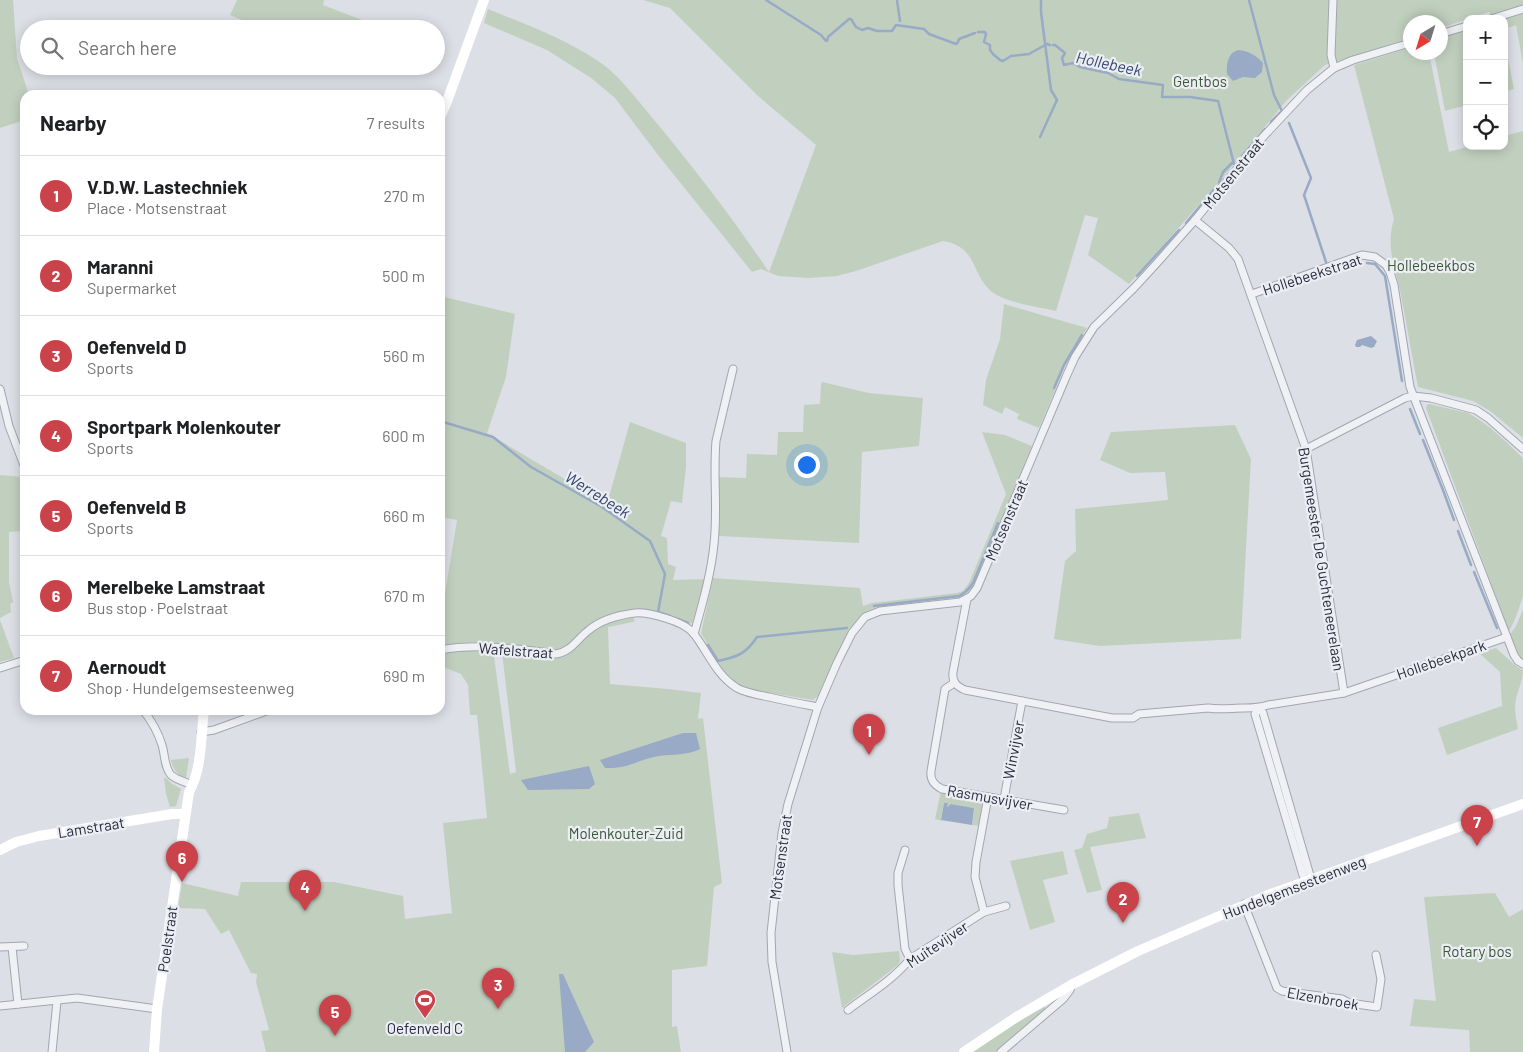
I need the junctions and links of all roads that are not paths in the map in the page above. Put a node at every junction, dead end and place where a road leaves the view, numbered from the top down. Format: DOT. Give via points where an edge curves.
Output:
graph roads {
  1 [pos="484,0"];
  2 [pos="1333,0"];
  3 [pos="1523,9"];
  4 [pos="1504,15"];
  5 [pos="1463,27"];
  6 [pos="1448,32"];
  7 [pos="1403,45"];
  8 [pos="1334,68"];
  9 [pos="445,104"];
  10 [pos="1195,220"];
  11 [pos="1252,294"];
  12 [pos="732,369"];
  13 [pos="0,389"];
  14 [pos="1413,396"];
  15 [pos="1306,449"];
  16 [pos="1523,449"];
  17 [pos="20,455"];
  18 [pos="967,599"];
  19 [pos="694,634"];
  20 [pos="1507,637"];
  21 [pos="445,649"];
  22 [pos="20,662"];
  23 [pos="1523,664"];
  24 [pos="0,668"];
  25 [pos="954,683"];
  26 [pos="1344,693"];
  27 [pos="1022,701"];
  28 [pos="818,707"];
  29 [pos="1259,708"];
  30 [pos="146,715"];
  31 [pos="203,715"];
  32 [pos="255,715"];
  33 [pos="201,732"];
  34 [pos="193,785"];
  35 [pos="988,797"];
  36 [pos="1004,799"];
  37 [pos="1523,804"];
  38 [pos="1064,810"];
  39 [pos="185,814"];
  40 [pos="0,850"];
  41 [pos="905,850"];
  42 [pos="1308,881"];
  43 [pos="1244,904"];
  44 [pos="1006,906"];
  45 [pos="984,912"];
  46 [pos="24,946"];
  47 [pos="12,947"];
  48 [pos="0,948"];
  49 [pos="1376,955"];
  50 [pos="910,959"];
  51 [pos="1071,985"];
  52 [pos="57,1001"];
  53 [pos="18,1004"];
  54 [pos="0,1006"];
  55 [pos="157,1009"];
  56 [pos="848,1010"];
  57 [pos="52,1052"];
  58 [pos="154,1052"];
  59 [pos="786,1052"];
  60 [pos="964,1052"];
  61 [pos="1001,1052"];
  1 -- 9 [label="street"];
  2 -- 8 [label="street" via="1331,55"];
  3 -- 4 [label="street"];
  5 -- 6 [label="street"];
  7 -- 8 [label="street, Motsenstraat"];
  8 -- 10 [label="street, Motsenstraat" via="1289,107"];
  10 -- 11 [label="street, Burgemeester De Guchteneerelaan" via="1238,259"];
  10 -- 18 [label="street, Motsenstraat" via="1094,327 1086,340 1066,377 977,588"];
  11 -- 14 [label="street, Hollebeekstraat" via="1362,255 1375,257 1386,266 1394,285"];
  11 -- 15 [label="street, Burgemeester De Guchteneerelaan"];
  12 -- 19 [label="street" via="716,446 716,515 711,566"];
  13 -- 17 [label="street"];
  14 -- 15 [label="street"];
  14 -- 16 [label="street" via="1476,410"];
  14 -- 20 [label="street, Hollebeekstraat"];
  15 -- 26 [label="street, Burgemeester De Guchteneerelaan"];
  18 -- 25 [label="street" via="952,678"];
  18 -- 28 [label="street, Motsenstraat" via="880,611 865,617 852,633"];
  19 -- 21 [label="street, Wafelstraat" via="673,621 638,613 595,625 562,653 495,646"];
  19 -- 28 [label="street, Wafelstraat" via="715,666 736,688"];
  20 -- 23 [label="street" via="1514,655"];
  20 -- 26 [label="street, Hollebeekpark"];
  22 -- 24 [label="street"];
  25 -- 27 [label="street, Burgemeester De Guchteneerelaan" via="965,690"];
  25 -- 35 [label="street, Rasmusvijver" via="945,689 930,777 942,789"];
  26 -- 29 [label="street, Burgemeester De Guchteneerelaan"];
  27 -- 29 [label="street, Burgemeester De Guchteneerelaan" via="1112,718 1208,708"];
  27 -- 36 [label="street, Winvijver"];
  28 -- 59 [label="street, Motsenstraat" via="784,818 771,934 772,962"];
  29 -- 42 [label="street" via="1255,714 1268,746"];
  30 -- 34 [label="street" via="162,744 170,774"];
  31 -- 33 [label="street, Poelstraat"];
  32 -- 33 [label="street"];
  33 -- 34 [label="street, Poelstraat"];
  34 -- 39 [label="street, Poelstraat" via="188,792"];
  35 -- 36 [label="street, Rasmusvijver"];
  35 -- 45 [label="street" via="975,877"];
  36 -- 38 [label="street, Rasmusvijver"];
  37 -- 42 [label="street, Hundelgemsesteenweg"];
  39 -- 40 [label="street, Lamstraat" via="39,836"];
  39 -- 55 [label="street, Poelstraat"];
  41 -- 50 [label="street" via="898,885 905,949"];
  42 -- 43 [label="street, Hundelgemsesteenweg"];
  43 -- 49 [label="street, Elzenbroek" via="1277,988 1282,991 1377,1007 1381,979"];
  43 -- 51 [label="street, Hundelgemsesteenweg"];
  44 -- 45 [label="street, Muitevijver"];
  45 -- 50 [label="street, Muitevijver"];
  46 -- 47 [label="street"];
  47 -- 48 [label="street"];
  47 -- 53 [label="street"];
  50 -- 56 [label="street, Muitevijver"];
  51 -- 60 [label="street, Hundelgemsesteenweg"];
  51 -- 61 [label="street, Hundelgemsesteenweg" via="1063,998"];
  52 -- 53 [label="street"];
  52 -- 55 [label="street" via="77,998"];
  52 -- 57 [label="street"];
  53 -- 54 [label="street"];
  55 -- 58 [label="street, Poelstraat"];
}
